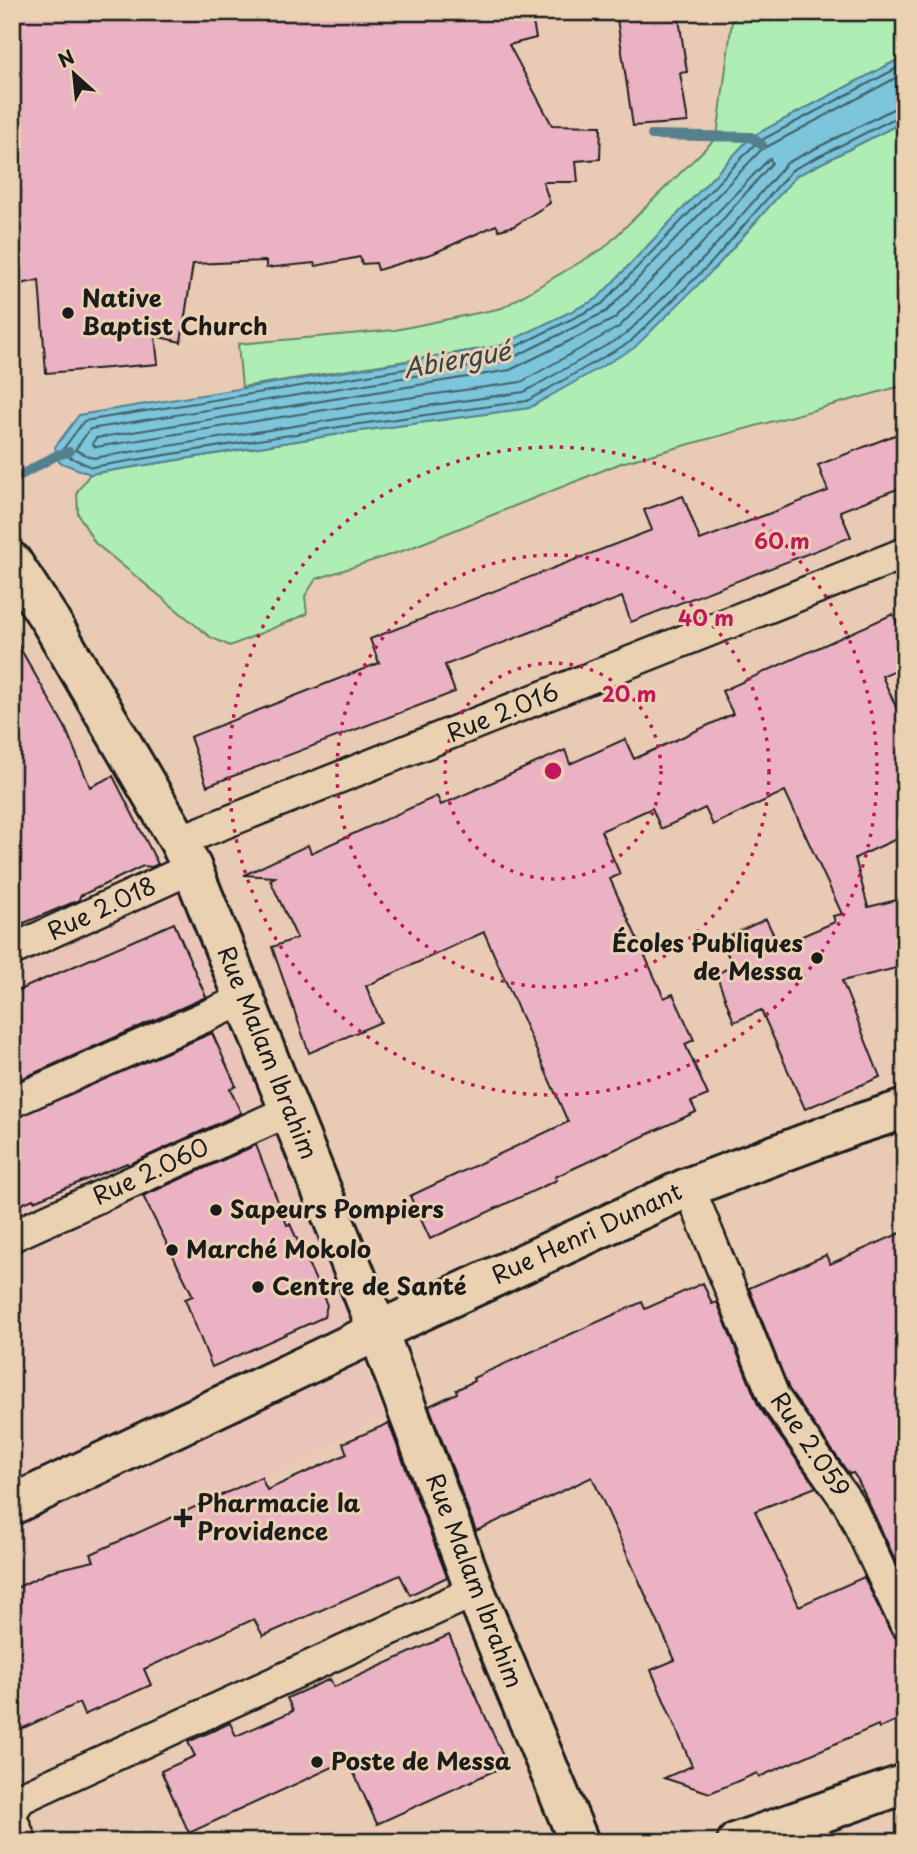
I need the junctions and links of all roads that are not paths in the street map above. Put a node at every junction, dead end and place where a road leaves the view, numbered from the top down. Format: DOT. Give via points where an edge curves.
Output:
graph roads {
  1 [pos="905,553"];
  2 [pos="12,562"];
  3 [pos="186,855"];
  4 [pos="12,950"];
  5 [pos="246,999"];
  6 [pos="12,1102"];
  7 [pos="291,1110"];
  8 [pos="905,1110"];
  9 [pos="690,1187"];
  10 [pos="12,1236"];
  11 [pos="378,1331"];
  12 [pos="12,1505"];
  13 [pos="475,1591"];
  14 [pos="905,1623"];
  15 [pos="905,1784"];
  16 [pos="12,1811"];
  17 [pos="12,1819"];
  18 [pos="21,1842"];
  19 [pos="579,1842"];
  20 [pos="737,1842"];
  1 -- 3 [label="street, Rue 2.016"];
  2 -- 3 [label="street, Rue Malam Ibrahim"];
  3 -- 4 [label="street, Rue 2.018"];
  3 -- 5 [label="street, Rue Malam Ibrahim"];
  5 -- 6 [label="street"];
  5 -- 7 [label="street, Rue Malam Ibrahim"];
  7 -- 10 [label="street, Rue 2.060"];
  7 -- 11 [label="street, Rue Malam Ibrahim"];
  8 -- 9 [label="street, Rue Henri Dunant"];
  9 -- 11 [label="street, Rue Henri Dunant"];
  9 -- 14 [label="street, Rue 2.059" via="774,1396 850,1506"];
  11 -- 12 [label="street, Rue Henri Dunant"];
  11 -- 13 [label="street, Rue Malam Ibrahim"];
  13 -- 16 [label="street" via="21,1798"];
  13 -- 19 [label="street, Rue Malam Ibrahim"];
  15 -- 20 [label="street"];
  17 -- 18 [label="street"];
}
